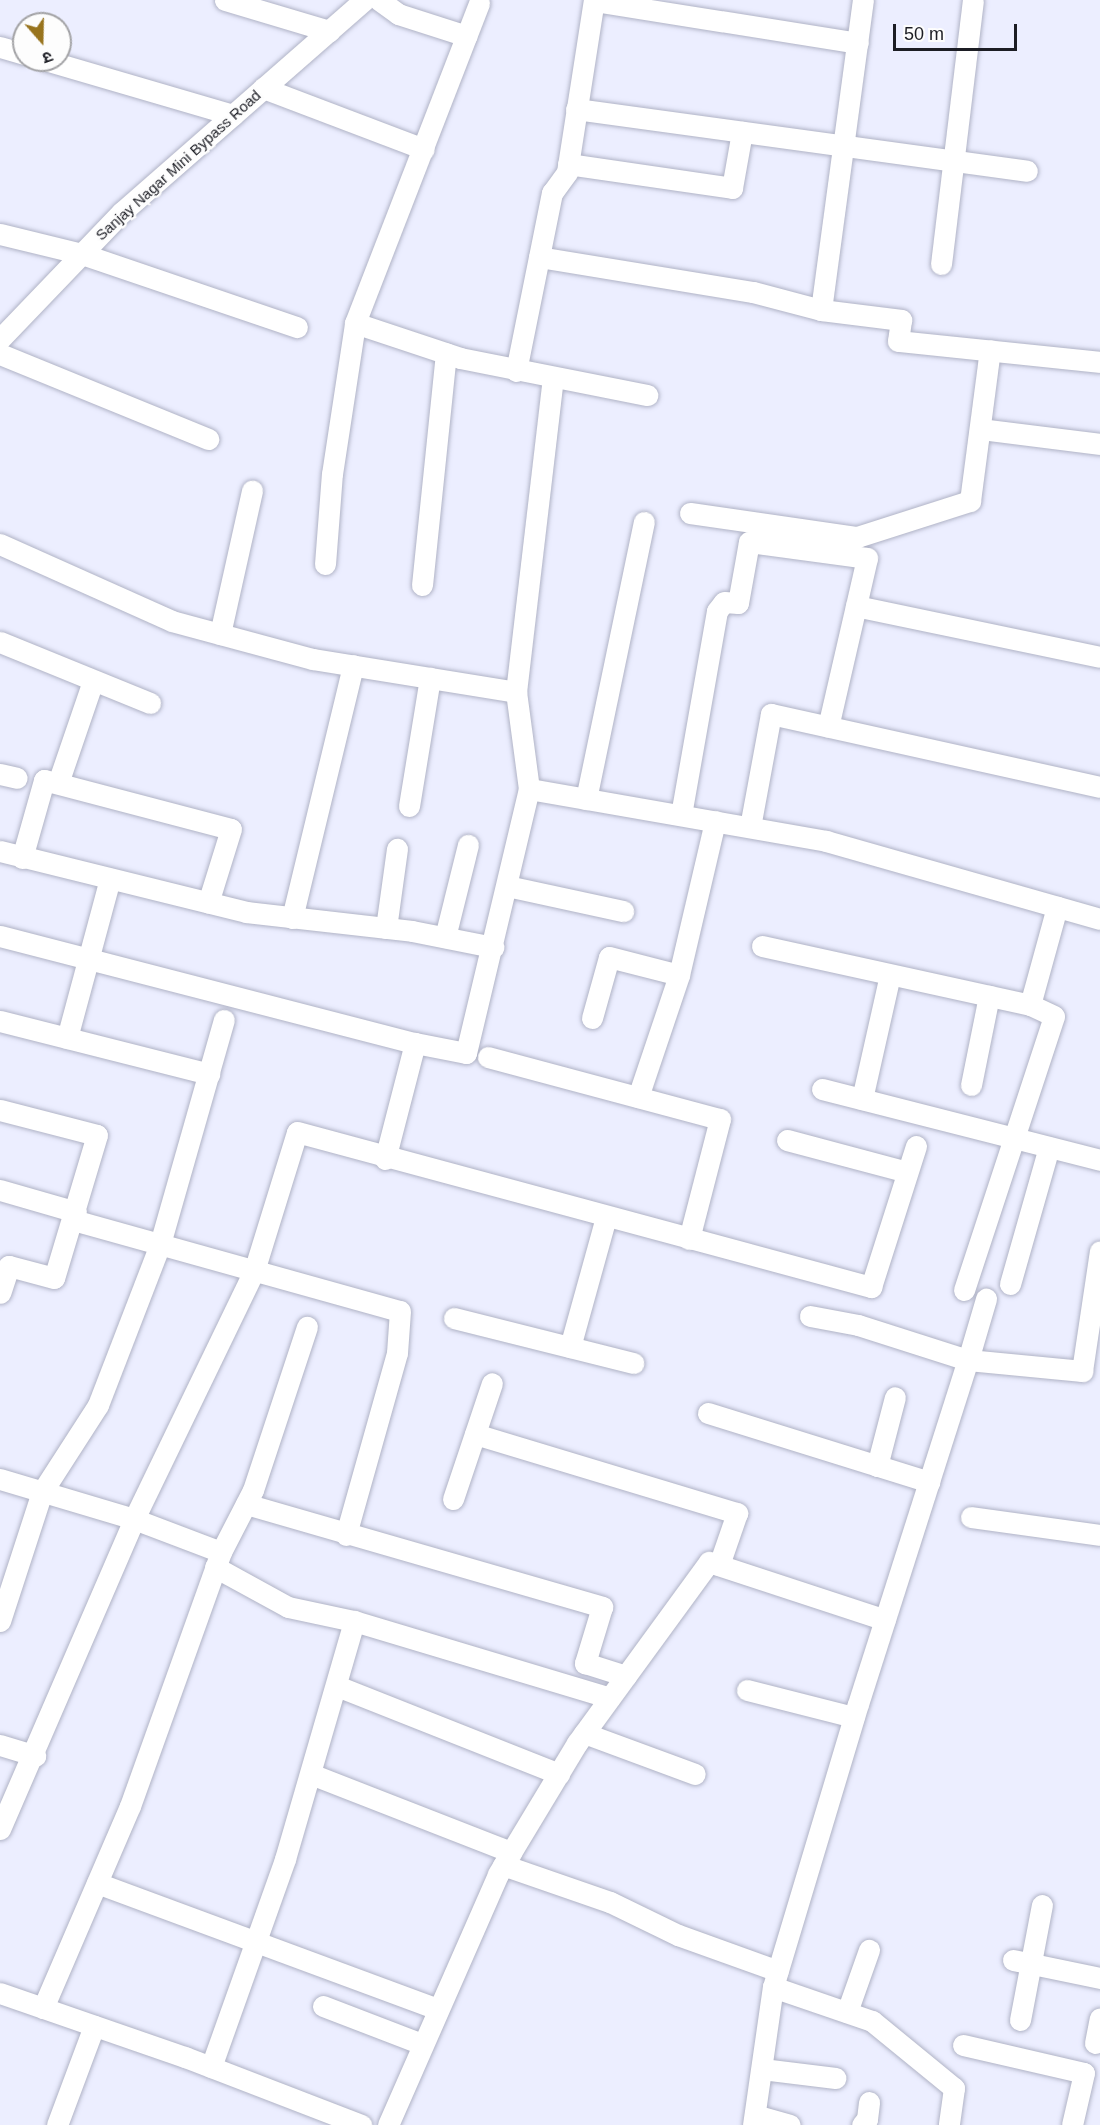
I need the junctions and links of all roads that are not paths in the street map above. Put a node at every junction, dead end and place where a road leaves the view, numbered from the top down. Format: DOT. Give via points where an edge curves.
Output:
graph roads {
  1 [pos="225,0"];
  2 [pos="364,0"];
  3 [pos="379,0"];
  4 [pos="594,0"];
  5 [pos="863,0"];
  6 [pos="973,1"];
  7 [pos="479,3"];
  8 [pos="329,31"];
  9 [pos="467,36"];
  10 [pos="858,43"];
  11 [pos="72,68"];
  12 [pos="263,88"];
  13 [pos="576,109"];
  14 [pos="233,115"];
  15 [pos="742,132"];
  16 [pos="843,146"];
  17 [pos="424,149"];
  18 [pos="954,161"];
  19 [pos="568,164"];
  20 [pos="1027,171"];
  21 [pos="0,234"];
  22 [pos="82,254"];
  23 [pos="539,257"];
  24 [pos="941,264"];
  25 [pos="820,310"];
  26 [pos="355,323"];
  27 [pos="297,327"];
  28 [pos="0,339"];
  29 [pos="990,350"];
  30 [pos="446,353"];
  31 [pos="0,354"];
  32 [pos="1100,362"];
  33 [pos="516,371"];
  34 [pos="553,379"];
  35 [pos="647,395"];
  36 [pos="980,429"];
  37 [pos="208,439"];
  38 [pos="1100,444"];
  39 [pos="252,491"];
  40 [pos="690,513"];
  41 [pos="644,522"];
  42 [pos="0,544"];
  43 [pos="325,564"];
  44 [pos="422,585"];
  45 [pos="856,606"];
  46 [pos="220,634"];
  47 [pos="0,642"];
  48 [pos="1100,657"];
  49 [pos="353,665"];
  50 [pos="430,678"];
  51 [pos="93,681"];
  52 [pos="516,692"];
  53 [pos="150,703"];
  54 [pos="828,727"];
  55 [pos="58,783"];
  56 [pos="1100,787"];
  57 [pos="529,789"];
  58 [pos="586,799"];
  59 [pos="409,806"];
  60 [pos="681,815"];
  61 [pos="715,821"];
  62 [pos="750,827"];
  63 [pos="468,845"];
  64 [pos="397,849"];
  65 [pos="0,851"];
  66 [pos="22,858"];
  67 [pos="110,879"];
  68 [pos="507,886"];
  69 [pos="208,903"];
  70 [pos="1057,907"];
  71 [pos="622,911"];
  72 [pos="292,918"];
  73 [pos="1100,919"];
  74 [pos="386,928"];
  75 [pos="0,936"];
  76 [pos="445,937"];
  77 [pos="762,946"];
  78 [pos="492,947"];
  79 [pos="88,959"];
  80 [pos="680,975"];
  81 [pos="890,975"];
  82 [pos="990,996"];
  83 [pos="1030,1005"];
  84 [pos="592,1018"];
  85 [pos="224,1020"];
  86 [pos="0,1021"];
  87 [pos="67,1038"];
  88 [pos="415,1043"];
  89 [pos="488,1057"];
  90 [pos="209,1074"];
  91 [pos="971,1085"];
  92 [pos="822,1089"];
  93 [pos="638,1097"];
  94 [pos="861,1099"];
  95 [pos="0,1110"];
  96 [pos="1015,1138"];
  97 [pos="787,1140"];
  98 [pos="916,1146"];
  99 [pos="1049,1147"];
  100 [pos="385,1159"];
  101 [pos="1100,1160"];
  102 [pos="907,1172"];
  103 [pos="0,1190"];
  104 [pos="74,1216"];
  105 [pos="606,1217"];
  106 [pos="688,1239"];
  107 [pos="160,1244"];
  108 [pos="1100,1251"];
  109 [pos="255,1270"];
  110 [pos="1010,1284"];
  111 [pos="964,1290"];
  112 [pos="0,1293"];
  113 [pos="986,1299"];
  114 [pos="810,1316"];
  115 [pos="453,1318"];
  116 [pos="307,1327"];
  117 [pos="570,1347"];
  118 [pos="968,1360"];
  119 [pos="633,1363"];
  120 [pos="492,1383"];
  121 [pos="895,1397"];
  122 [pos="708,1413"];
  123 [pos="475,1434"];
  124 [pos="877,1466"];
  125 [pos="0,1479"];
  126 [pos="929,1482"];
  127 [pos="42,1492"];
  128 [pos="453,1499"];
  129 [pos="246,1504"];
  130 [pos="971,1517"];
  131 [pos="134,1519"];
  132 [pos="346,1535"];
  133 [pos="1100,1535"];
  134 [pos="218,1559"];
  135 [pos="719,1565"];
  136 [pos="885,1620"];
  137 [pos="0,1621"];
  138 [pos="354,1621"];
  139 [pos="626,1676"];
  140 [pos="338,1686"];
  141 [pos="747,1690"];
  142 [pos="610,1698"];
  143 [pos="854,1717"];
  144 [pos="584,1733"];
  145 [pos="0,1744"];
  146 [pos="35,1756"];
  147 [pos="311,1774"];
  148 [pos="559,1774"];
  149 [pos="695,1774"];
  150 [pos="0,1829"];
  151 [pos="507,1858"];
  152 [pos="97,1883"];
  153 [pos="1042,1905"];
  154 [pos="255,1944"];
  155 [pos="869,1950"];
  156 [pos="1022,1962"];
  157 [pos="1100,1978"];
  158 [pos="775,1979"];
  159 [pos="0,1993"];
  160 [pos="323,2006"];
  161 [pos="43,2008"];
  162 [pos="437,2009"];
  163 [pos="847,2012"];
  164 [pos="1100,2018"];
  165 [pos="1020,2020"];
  166 [pos="94,2026"];
  167 [pos="1095,2043"];
  168 [pos="422,2044"];
  169 [pos="963,2045"];
  170 [pos="211,2067"];
  171 [pos="762,2068"];
  172 [pos="835,2078"];
  173 [pos="869,2102"];
  174 [pos="754,2120"];
  175 [pos="57,2125"];
  176 [pos="361,2125"];
  177 [pos="388,2125"];
  178 [pos="790,2125"];
  179 [pos="862,2125"];
  180 [pos="949,2125"];
  181 [pos="1072,2125"];
  1 -- 8 [label="street"];
  2 -- 8 [label="street, Sanjay Nagar Mini Bypass Road"];
  3 -- 9 [label="street" via="398,14"];
  4 -- 10 [label="street"];
  4 -- 13 [label="street"];
  5 -- 10 [label="street"];
  6 -- 18 [label="street"];
  7 -- 9 [label="street"];
  8 -- 12 [label="street, Sanjay Nagar Mini Bypass Road"];
  9 -- 17 [label="street"];
  10 -- 16 [label="street"];
  11 -- 14 [label="street"];
  12 -- 14 [label="street, Sanjay Nagar Mini Bypass Road"];
  12 -- 17 [label="street"];
  13 -- 15 [label="street"];
  13 -- 19 [label="street"];
  14 -- 22 [label="street, Sanjay Nagar Mini Bypass Road" via="122,212"];
  15 -- 16 [label="street"];
  15 -- 19 [label="street" via="732,188"];
  16 -- 18 [label="street"];
  16 -- 25 [label="street"];
  17 -- 26 [label="street"];
  18 -- 20 [label="street"];
  18 -- 24 [label="street"];
  19 -- 23 [label="street" via="552,193"];
  21 -- 22 [label="street"];
  22 -- 27 [label="street"];
  22 -- 28 [label="street, Sanjay Nagar Mini Bypass Road"];
  23 -- 25 [label="street" via="753,292"];
  23 -- 33 [label="street"];
  25 -- 29 [label="street" via="901,320 898,341"];
  26 -- 30 [label="street"];
  26 -- 43 [label="street" via="332,474"];
  29 -- 32 [label="street"];
  29 -- 36 [label="street"];
  30 -- 33 [label="street"];
  30 -- 44 [label="street"];
  31 -- 37 [label="street"];
  33 -- 34 [label="street"];
  34 -- 35 [label="street"];
  34 -- 52 [label="street"];
  36 -- 38 [label="street"];
  36 -- 40 [label="street" via="969,501 856,537"];
  39 -- 46 [label="street"];
  41 -- 58 [label="street"];
  42 -- 46 [label="street" via="172,621"];
  45 -- 48 [label="street"];
  45 -- 54 [label="street"];
  45 -- 60 [label="street" via="867,558 749,542 738,603 724,602 717,611"];
  46 -- 49 [label="street"];
  47 -- 51 [label="street"];
  49 -- 50 [label="street"];
  49 -- 72 [label="street"];
  50 -- 52 [label="street"];
  50 -- 59 [label="street"];
  51 -- 53 [label="street"];
  51 -- 55 [label="street"];
  52 -- 57 [label="street"];
  54 -- 56 [label="street"];
  54 -- 62 [label="street" via="771,714"];
  55 -- 66 [label="street" via="44,780"];
  55 -- 69 [label="street" via="231,829"];
  57 -- 58 [label="street"];
  57 -- 68 [label="street"];
  58 -- 60 [label="street"];
  60 -- 61 [label="street"];
  61 -- 62 [label="street"];
  61 -- 80 [label="street"];
  62 -- 70 [label="street" via="826,841"];
  63 -- 76 [label="street"];
  64 -- 74 [label="street"];
  65 -- 66 [label="street"];
  66 -- 67 [label="street"];
  67 -- 69 [label="street"];
  67 -- 79 [label="street"];
  68 -- 71 [label="street"];
  68 -- 78 [label="street"];
  69 -- 72 [label="street"];
  70 -- 73 [label="street"];
  70 -- 83 [label="street"];
  72 -- 74 [label="street"];
  74 -- 76 [label="street"];
  75 -- 79 [label="street"];
  76 -- 78 [label="street"];
  77 -- 81 [label="street"];
  78 -- 88 [label="street" via="466,1053"];
  79 -- 87 [label="street"];
  79 -- 88 [label="street"];
  80 -- 84 [label="street" via="609,957"];
  80 -- 93 [label="street"];
  81 -- 82 [label="street"];
  81 -- 94 [label="street"];
  82 -- 83 [label="street"];
  82 -- 91 [label="street"];
  83 -- 96 [label="street" via="1054,1016"];
  85 -- 90 [label="street"];
  86 -- 87 [label="street"];
  87 -- 90 [label="street"];
  88 -- 100 [label="street"];
  89 -- 93 [label="street"];
  90 -- 107 [label="street"];
  92 -- 94 [label="street"];
  93 -- 106 [label="street" via="720,1119"];
  94 -- 96 [label="street"];
  95 -- 104 [label="street" via="97,1135"];
  96 -- 99 [label="street"];
  96 -- 111 [label="street"];
  97 -- 102 [label="street"];
  98 -- 102 [label="street"];
  99 -- 101 [label="street"];
  99 -- 110 [label="street"];
  100 -- 105 [label="street"];
  100 -- 109 [label="street" via="297,1132"];
  102 -- 106 [label="street" via="871,1287"];
  103 -- 104 [label="street"];
  104 -- 107 [label="street"];
  104 -- 112 [label="street" via="54,1278 9,1266"];
  105 -- 106 [label="street"];
  105 -- 117 [label="street"];
  107 -- 109 [label="street"];
  107 -- 127 [label="street" via="98,1405"];
  108 -- 118 [label="street" via="1082,1371"];
  109 -- 131 [label="street"];
  109 -- 132 [label="street" via="400,1311 397,1353"];
  113 -- 118 [label="street"];
  114 -- 118 [label="street" via="858,1325"];
  115 -- 117 [label="street"];
  116 -- 129 [label="street"];
  117 -- 119 [label="street"];
  118 -- 126 [label="street"];
  120 -- 123 [label="street"];
  121 -- 124 [label="street"];
  122 -- 124 [label="street"];
  123 -- 128 [label="street"];
  123 -- 135 [label="street" via="737,1513"];
  124 -- 126 [label="street"];
  125 -- 127 [label="street"];
  126 -- 136 [label="street"];
  127 -- 131 [label="street"];
  127 -- 137 [label="street"];
  129 -- 132 [label="street"];
  129 -- 134 [label="street"];
  130 -- 133 [label="street"];
  131 -- 134 [label="street"];
  131 -- 146 [label="street"];
  132 -- 139 [label="street" via="602,1607 585,1663"];
  134 -- 138 [label="street" via="288,1607"];
  134 -- 152 [label="street" via="130,1806"];
  135 -- 136 [label="street"];
  135 -- 139 [label="street" via="709,1562"];
  136 -- 143 [label="street"];
  138 -- 140 [label="street"];
  138 -- 142 [label="street"];
  139 -- 142 [label="street"];
  140 -- 147 [label="street"];
  140 -- 148 [label="street"];
  141 -- 143 [label="street"];
  142 -- 144 [label="street"];
  143 -- 158 [label="street"];
  144 -- 148 [label="street"];
  144 -- 149 [label="street"];
  145 -- 146 [label="street"];
  146 -- 150 [label="street"];
  147 -- 151 [label="street"];
  147 -- 154 [label="street"];
  148 -- 151 [label="street"];
  151 -- 158 [label="street"];
  151 -- 162 [label="street"];
  152 -- 154 [label="street"];
  152 -- 161 [label="street"];
  153 -- 156 [label="street"];
  154 -- 162 [label="street"];
  154 -- 170 [label="street"];
  155 -- 163 [label="street"];
  156 -- 157 [label="street"];
  156 -- 165 [label="street"];
  158 -- 163 [label="street"];
  158 -- 171 [label="street"];
  159 -- 161 [label="street"];
  160 -- 168 [label="street"];
  161 -- 166 [label="street"];
  162 -- 168 [label="street"];
  163 -- 180 [label="street" via="872,2021 954,2088"];
  164 -- 167 [label="street"];
  166 -- 170 [label="street"];
  166 -- 175 [label="street"];
  168 -- 177 [label="street"];
  169 -- 181 [label="street" via="1084,2073"];
  170 -- 176 [label="street"];
  171 -- 172 [label="street"];
  171 -- 174 [label="street"];
  173 -- 179 [label="street" via="867,2119"];
  174 -- 178 [label="street"];
}
